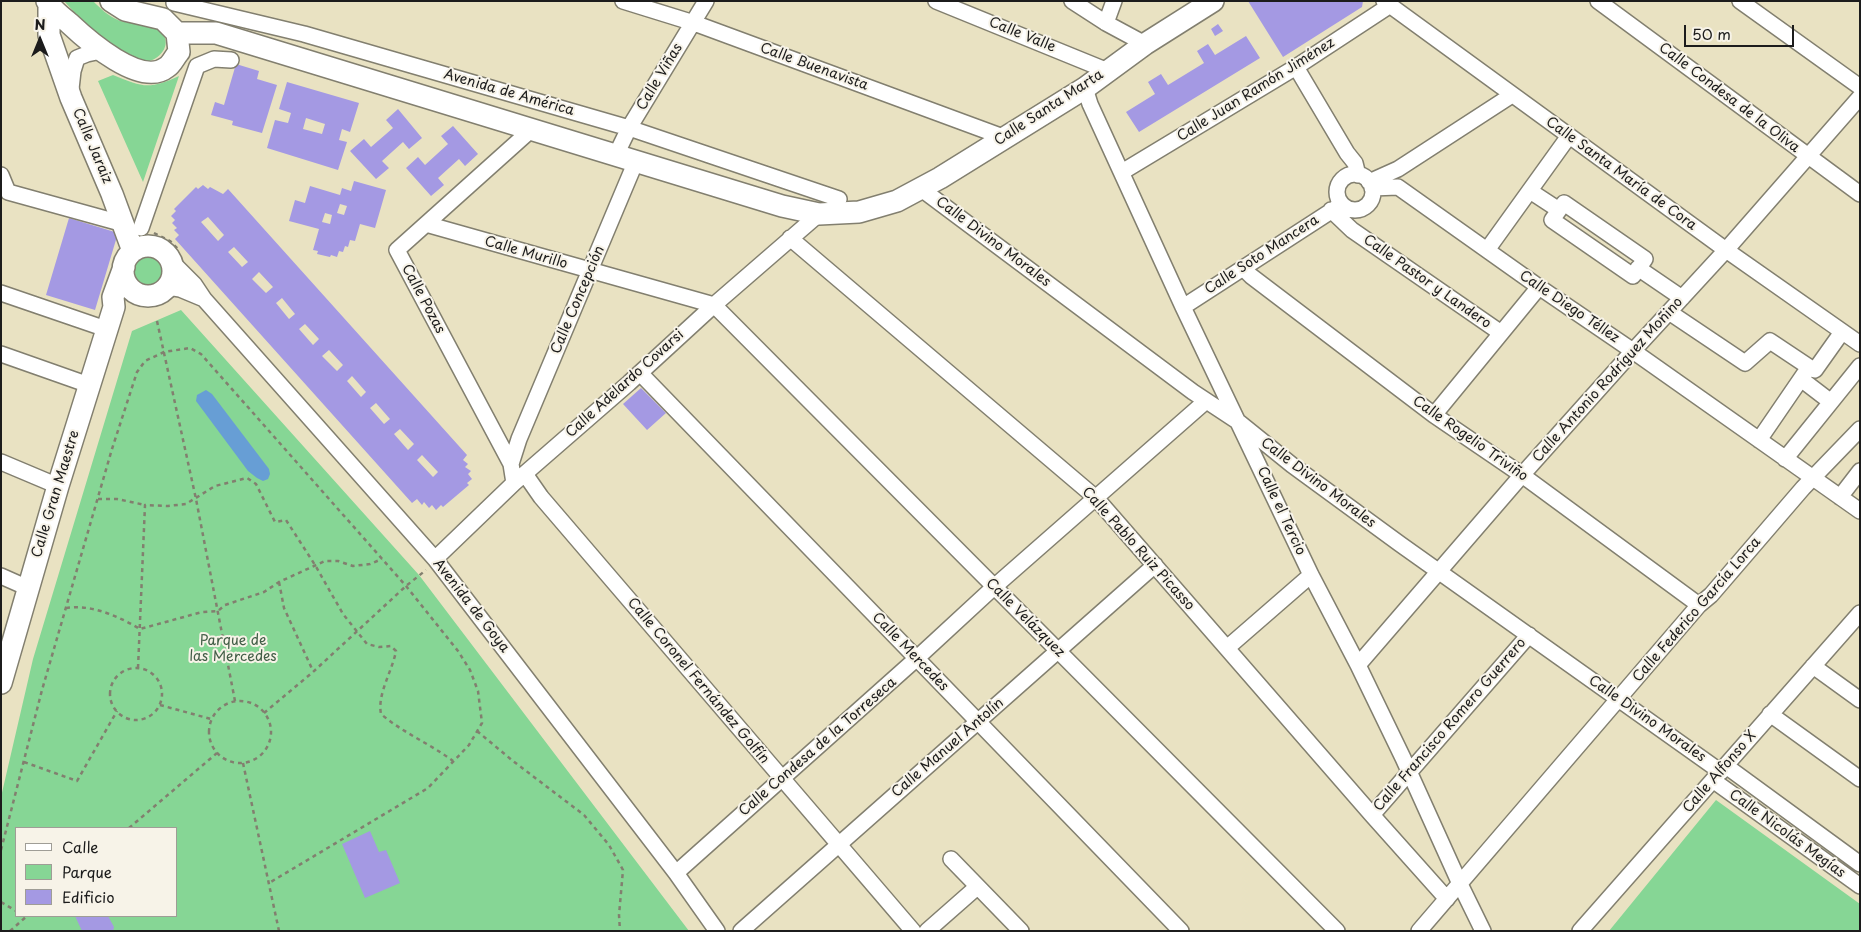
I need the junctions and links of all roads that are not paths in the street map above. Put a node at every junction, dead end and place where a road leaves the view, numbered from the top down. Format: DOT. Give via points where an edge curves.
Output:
graph roads {
  1 [pos="111,1"];
  2 [pos="623,1"];
  3 [pos="706,1"];
  4 [pos="936,1"];
  5 [pos="1072,1"];
  6 [pos="1114,1"];
  7 [pos="1213,1"];
  8 [pos="1598,1"];
  9 [pos="1740,1"];
  10 [pos="174,2"];
  11 [pos="48,3"];
  12 [pos="1387,3"];
  13 [pos="151,8"];
  14 [pos="694,23"];
  15 [pos="1106,23"];
  16 [pos="178,42"];
  17 [pos="1145,44"];
  18 [pos="234,50"];
  19 [pos="101,51"];
  20 [pos="1296,67"];
  21 [pos="1108,70"];
  22 [pos="1860,87"];
  23 [pos="1085,88"];
  24 [pos="1512,95"];
  25 [pos="1860,97"];
  26 [pos="71,98"];
  27 [pos="629,128"];
  28 [pos="532,129"];
  29 [pos="1569,136"];
  30 [pos="1003,137"];
  31 [pos="616,155"];
  32 [pos="1807,157"];
  33 [pos="636,162"];
  34 [pos="1122,172"];
  35 [pos="1,175"];
  36 [pos="1367,181"];
  37 [pos="920,188"];
  38 [pos="1530,191"];
  39 [pos="1860,194"];
  40 [pos="839,199"];
  41 [pos="880,207"];
  42 [pos="1342,208"];
  43 [pos="1559,210"];
  44 [pos="819,214"];
  45 [pos="426,224"];
  46 [pos="133,226"];
  47 [pos="1352,230"];
  48 [pos="790,238"];
  49 [pos="1487,250"];
  50 [pos="1726,250"];
  51 [pos="136,255"];
  52 [pos="172,262"];
  53 [pos="1243,268"];
  54 [pos="1638,268"];
  55 [pos="591,272"];
  56 [pos="168,287"];
  57 [pos="1539,287"];
  58 [pos="1,293"];
  59 [pos="138,294"];
  60 [pos="204,298"];
  61 [pos="1682,298"];
  62 [pos="714,305"];
  63 [pos="114,307"];
  64 [pos="1183,307"];
  65 [pos="1669,312"];
  66 [pos="106,329"];
  67 [pos="1842,332"];
  68 [pos="1501,333"];
  69 [pos="1860,344"];
  70 [pos="1633,350"];
  71 [pos="1,354"];
  72 [pos="1860,366"];
  73 [pos="640,373"];
  74 [pos="1805,373"];
  75 [pos="89,385"];
  76 [pos="1206,401"];
  77 [pos="1831,402"];
  78 [pos="1434,415"];
  79 [pos="1240,423"];
  80 [pos="1860,429"];
  81 [pos="519,439"];
  82 [pos="1759,440"];
  83 [pos="541,459"];
  84 [pos="1785,459"];
  85 [pos="1,462"];
  86 [pos="511,464"];
  87 [pos="1860,472"];
  88 [pos="1522,475"];
  89 [pos="519,478"];
  90 [pos="1813,478"];
  91 [pos="58,486"];
  92 [pos="1840,497"];
  93 [pos="1096,498"];
  94 [pos="1860,511"];
  95 [pos="436,560"];
  96 [pos="1155,565"];
  97 [pos="1440,572"];
  98 [pos="1311,575"];
  99 [pos="1,576"];
  100 [pos="994,587"];
  101 [pos="28,588"];
  102 [pos="1699,606"];
  103 [pos="1859,616"];
  104 [pos="1529,635"];
  105 [pos="1227,648"];
  106 [pos="1058,650"];
  107 [pos="916,659"];
  108 [pos="1358,665"];
  109 [pos="1813,666"];
  110 [pos="1,683"];
  111 [pos="1619,700"];
  112 [pos="1860,700"];
  113 [pos="1770,714"];
  114 [pos="978,722"];
  115 [pos="1410,772"];
  116 [pos="1720,773"];
  117 [pos="781,778"];
  118 [pos="1860,779"];
  119 [pos="1372,815"];
  120 [pos="839,844"];
  121 [pos="951,859"];
  122 [pos="1860,864"];
  123 [pos="676,872"];
  124 [pos="1460,884"];
  125 [pos="1860,886"];
  126 [pos="977,887"];
  127 [pos="1447,899"];
  128 [pos="716,931"];
  129 [pos="742,931"];
  130 [pos="913,931"];
  131 [pos="927,931"];
  132 [pos="1021,931"];
  133 [pos="1181,931"];
  134 [pos="1337,931"];
  135 [pos="1419,931"];
  136 [pos="1483,931"];
  137 [pos="1580,931"];
  1 -- 13 [label="street" via="125,10"];
  2 -- 14 [label="street, Calle Buenavista"];
  3 -- 14 [label="street, Calle Viñas"];
  4 -- 21 [label="street, Calle Valle"];
  5 -- 15 [label="street"];
  6 -- 15 [label="street"];
  7 -- 17 [label="street, Calle Santa Marta"];
  8 -- 32 [label="street, Calle Condesa de la Oliva"];
  9 -- 22 [label="street"];
  10 -- 27 [label="street, Avenida de América" via="304,34"];
  11 -- 19 [label="street"];
  11 -- 26 [label="street, Calle Jaraiz" via="48,35"];
  12 -- 20 [label="street, Calle Juan Ramón Jiménez"];
  12 -- 24 [label="street, Calle Santa María de Cora"];
  13 -- 16 [label="street" via="163,18"];
  14 -- 27 [label="street, Calle Viñas"];
  14 -- 30 [label="street, Calle Buenavista"];
  15 -- 17 [label="street"];
  16 -- 18 [label="street"];
  16 -- 19 [label="street" via="167,68 156,71 128,66"];
  17 -- 21 [label="street, Calle Santa Marta"];
  18 -- 28 [label="street, Avenida de América"];
  18 -- 46 [label="street" via="197,66"];
  19 -- 26 [label="street, Calle Jaraiz" via="77,58 71,80"];
  20 -- 34 [label="street, Calle Juan Ramón Jiménez"];
  20 -- 36 [label="street"];
  21 -- 23 [label="street, Calle Santa Marta"];
  23 -- 30 [label="street, Calle Santa Marta"];
  23 -- 34 [label="street, Calle el Tercio"];
  24 -- 29 [label="street, Calle Santa María de Cora"];
  24 -- 36 [label="street" via="1398,169"];
  25 -- 32 [label="street, Calle Antonio Rodríguez Moñino"];
  26 -- 46 [label="street, Calle Jaraiz" via="112,194"];
  27 -- 31 [label="street, Calle Viñas"];
  27 -- 40 [label="street, Avenida de América"];
  28 -- 31 [label="street, Avenida de América"];
  28 -- 45 [label="street, Calle Pozas"];
  29 -- 38 [label="street"];
  29 -- 50 [label="street, Calle Santa María de Cora"];
  30 -- 37 [label="street, Calle Santa Marta"];
  31 -- 33 [label="street, Avenida de América"];
  32 -- 39 [label="street, Calle Condesa de la Oliva"];
  32 -- 50 [label="street, Calle Antonio Rodríguez Moñino"];
  33 -- 44 [label="street, Avenida de América"];
  33 -- 55 [label="street, Calle Concepción"];
  34 -- 64 [label="street, Calle el Tercio"];
  35 -- 46 [label="street" via="8,192"];
  36 -- 42 [label="street" via="1373,194 1371,201 1360,209"];
  36 -- 42 [label="street" via="1345,178 1340,183 1338,198"];
  36 -- 49 [label="street, Calle Diego Téllez" via="1398,188"];
  37 -- 41 [label="street, Calle Santa Marta"];
  37 -- 76 [label="street, Calle Divino Morales"];
  38 -- 43 [label="street"];
  38 -- 49 [label="street"];
  41 -- 44 [label="street, Avenida de América"];
  42 -- 47 [label="street, Calle Pastor y Landero"];
  42 -- 47 [label="street, Calle Pastor y Landero"];
  42 -- 53 [label="street, Calle Soto Mancera"];
  43 -- 54 [label="street" via="1564,203 1644,259"];
  43 -- 54 [label="street" via="1552,220 1632,276"];
  44 -- 48 [label="street, Calle Adelardo Covarsi"];
  45 -- 55 [label="street, Calle Murillo"];
  45 -- 86 [label="street, Calle Pozas" via="397,250"];
  46 -- 51 [label="street, Calle Jaraiz"];
  47 -- 68 [label="street, Calle Pastor y Landero"];
  48 -- 62 [label="street, Calle Adelardo Covarsi"];
  48 -- 93 [label="street, Calle Pablo Ruiz Picasso"];
  49 -- 57 [label="street, Calle Diego Téllez"];
  50 -- 61 [label="street, Calle Antonio Rodríguez Moñino"];
  50 -- 67 [label="street, Calle Santa María de Cora"];
  51 -- 52 [label="street" via="160,249"];
  51 -- 59 [label="street" via="124,278"];
  51 -- 63 [label="street, Calle Gran Maestre" via="114,297"];
  52 -- 56 [label="street" via="174,271"];
  52 -- 60 [label="street, Avenida de Goya"];
  53 -- 64 [label="street, Calle Soto Mancera"];
  53 -- 78 [label="street, Calle Rogelio Triviño"];
  54 -- 61 [label="street"];
  55 -- 62 [label="street, Calle Murillo"];
  55 -- 81 [label="street, Calle Concepción"];
  56 -- 59 [label="street" via="159,294"];
  56 -- 60 [label="street, Avenida de Goya"];
  57 -- 68 [label="street"];
  57 -- 70 [label="street, Calle Diego Téllez"];
  58 -- 66 [label="street"];
  59 -- 63 [label="street"];
  60 -- 95 [label="street, Avenida de Goya"];
  61 -- 65 [label="street, Calle Antonio Rodríguez Moñino"];
  62 -- 73 [label="street, Calle Adelardo Covarsi"];
  62 -- 100 [label="street, Calle Velázquez"];
  63 -- 66 [label="street, Calle Gran Maestre"];
  64 -- 79 [label="street, Calle el Tercio"];
  65 -- 70 [label="street, Calle Antonio Rodríguez Moñino"];
  65 -- 74 [label="street" via="1745,363 1770,341"];
  66 -- 75 [label="street, Calle Gran Maestre"];
  67 -- 69 [label="street, Calle Santa María de Cora"];
  67 -- 74 [label="street" via="1815,370"];
  68 -- 78 [label="street"];
  70 -- 82 [label="street, Calle Diego Téllez"];
  70 -- 88 [label="street, Calle Antonio Rodríguez Moñino"];
  71 -- 75 [label="street"];
  72 -- 77 [label="street"];
  73 -- 83 [label="street, Calle Adelardo Covarsi"];
  73 -- 107 [label="street, Calle Mercedes"];
  74 -- 77 [label="street"];
  74 -- 82 [label="street"];
  75 -- 91 [label="street, Calle Gran Maestre"];
  76 -- 79 [label="street, Calle Divino Morales"];
  76 -- 93 [label="street, Calle Condesa de la Torreseca"];
  77 -- 84 [label="street"];
  78 -- 88 [label="street, Calle Rogelio Triviño"];
  79 -- 97 [label="street, Calle Divino Morales" via="1292,465"];
  79 -- 98 [label="street, Calle el Tercio"];
  80 -- 90 [label="street, Calle Federico García Lorca"];
  81 -- 83 [label="street" via="526,455"];
  81 -- 86 [label="street, Calle Concepción"];
  82 -- 84 [label="street, Calle Diego Téllez"];
  83 -- 89 [label="street, Calle Adelardo Covarsi"];
  84 -- 90 [label="street, Calle Diego Téllez"];
  85 -- 91 [label="street"];
  86 -- 89 [label="street, Calle Pozas"];
  87 -- 92 [label="street"];
  88 -- 97 [label="street, Calle Antonio Rodríguez Moñino"];
  88 -- 102 [label="street, Calle Rogelio Triviño"];
  89 -- 95 [label="street, Calle Adelardo Covarsi"];
  89 -- 117 [label="street, Calle Coronel Fernández Golfín" via="541,497"];
  90 -- 92 [label="street, Calle Diego Téllez"];
  90 -- 102 [label="street, Calle Federico García Lorca"];
  91 -- 101 [label="street, Calle Gran Maestre"];
  92 -- 94 [label="street, Calle Diego Téllez"];
  93 -- 96 [label="street, Calle Pablo Ruiz Picasso"];
  93 -- 100 [label="street, Calle Condesa de la Torreseca"];
  95 -- 123 [label="street, Avenida de Goya"];
  96 -- 105 [label="street, Calle Pablo Ruiz Picasso"];
  96 -- 106 [label="street, Calle Manuel Antolín"];
  97 -- 104 [label="street, Calle Divino Morales"];
  97 -- 108 [label="street, Calle Antonio Rodríguez Moñino"];
  98 -- 105 [label="street"];
  98 -- 108 [label="street, Calle el Tercio"];
  99 -- 101 [label="street"];
  100 -- 106 [label="street, Calle Velázquez"];
  100 -- 107 [label="street, Calle Condesa de la Torreseca"];
  101 -- 110 [label="street, Calle Gran Maestre"];
  102 -- 111 [label="street, Calle Federico García Lorca"];
  103 -- 109 [label="street, Calle Alfonso X"];
  104 -- 111 [label="street, Calle Divino Morales"];
  104 -- 115 [label="street, Calle Francisco Romero Guerrero"];
  105 -- 119 [label="street, Calle Pablo Ruiz Picasso"];
  106 -- 114 [label="street, Calle Manuel Antolín"];
  106 -- 134 [label="street, Calle Velázquez"];
  107 -- 114 [label="street, Calle Mercedes"];
  107 -- 117 [label="street, Calle Condesa de la Torreseca"];
  108 -- 115 [label="street, Calle el Tercio"];
  109 -- 112 [label="street"];
  109 -- 113 [label="street, Calle Alfonso X"];
  111 -- 116 [label="street, Calle Divino Morales"];
  111 -- 124 [label="street, Calle Federico García Lorca"];
  113 -- 116 [label="street, Calle Alfonso X"];
  113 -- 118 [label="street"];
  114 -- 120 [label="street, Calle Manuel Antolín"];
  114 -- 133 [label="street, Calle Mercedes"];
  115 -- 119 [label="street, Calle Francisco Romero Guerrero"];
  115 -- 124 [label="street, Calle el Tercio"];
  116 -- 122 [label="street, Calle Nicolás Megías"];
  116 -- 125 [label="street, Calle Nicolás Megías"];
  116 -- 137 [label="street, Calle Alfonso X"];
  117 -- 120 [label="street, Calle Coronel Fernández Golfín"];
  117 -- 123 [label="street, Calle Condesa de la Torreseca"];
  119 -- 127 [label="street, Calle Pablo Ruiz Picasso"];
  120 -- 129 [label="street, Calle Manuel Antolín"];
  120 -- 130 [label="street, Calle Coronel Fernández Golfín"];
  121 -- 126 [label="street"];
  123 -- 128 [label="street, Avenida de Goya"];
  124 -- 127 [label="street, Calle Federico García Lorca"];
  124 -- 136 [label="street, Calle el Tercio"];
  126 -- 131 [label="street"];
  126 -- 132 [label="street"];
  127 -- 135 [label="street, Calle Federico García Lorca"];
}
